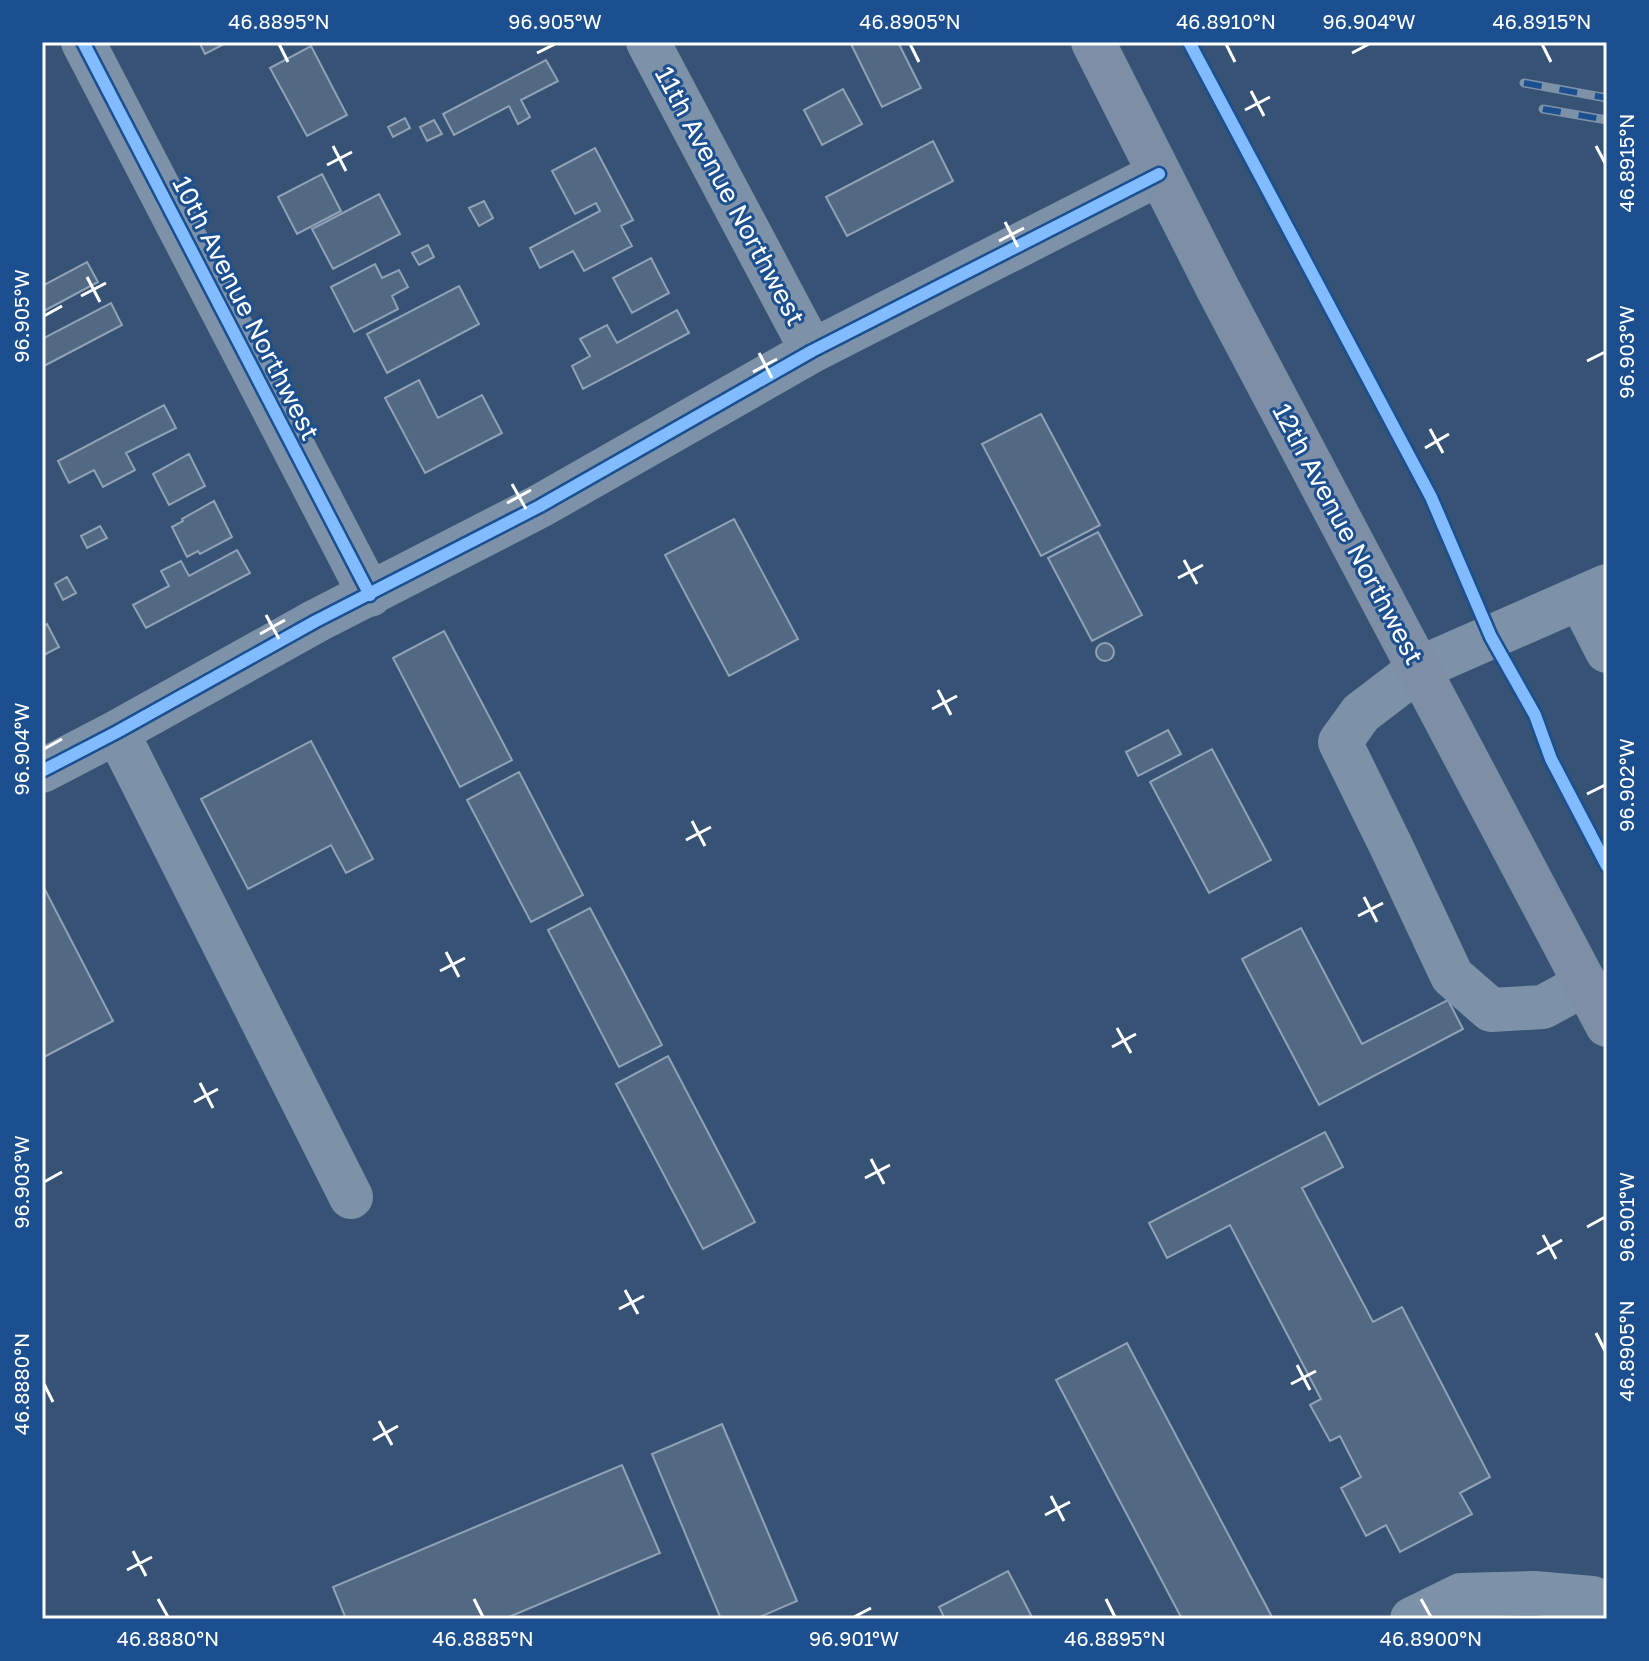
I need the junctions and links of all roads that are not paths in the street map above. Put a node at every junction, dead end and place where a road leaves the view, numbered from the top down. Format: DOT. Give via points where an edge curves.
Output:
graph roads {
  1 [pos="83,42"];
  2 [pos="648,42"];
  3 [pos="1093,42"];
  4 [pos="1159,174"];
  5 [pos="812,351"];
  6 [pos="1594,592"];
  7 [pos="370,595"];
  8 [pos="1607,651"];
  9 [pos="1420,668"];
  10 [pos="117,732"];
  11 [pos="42,771"];
  12 [pos="1585,984"];
  13 [pos="1607,1025"];
  14 [pos="351,1197"];
  15 [pos="1412,1619"];
  16 [pos="1604,1619"];
  1 -- 7 [label="street, 10th Avenue Northwest"];
  2 -- 5 [label="street, 11th Avenue Northwest"];
  3 -- 4 [label="main road, 12th Avenue Northwest"];
  4 -- 5 [label="street"];
  4 -- 9 [label="main road, 12th Avenue Northwest"];
  5 -- 7 [label="street" via="540,506"];
  6 -- 8 [label="street"];
  6 -- 9 [label="street"];
  7 -- 10 [label="street"];
  9 -- 12 [label="main road, 12th Avenue Northwest"];
  9 -- 12 [label="street" via="1361,713 1340,742 1452,976 1491,1010 1543,1007"];
  10 -- 11 [label="street"];
  10 -- 14 [label="street"];
  12 -- 13 [label="main road, 12th Avenue Northwest"];
  15 -- 16 [label="street" via="1461,1595 1534,1593 1592,1598"];
}
